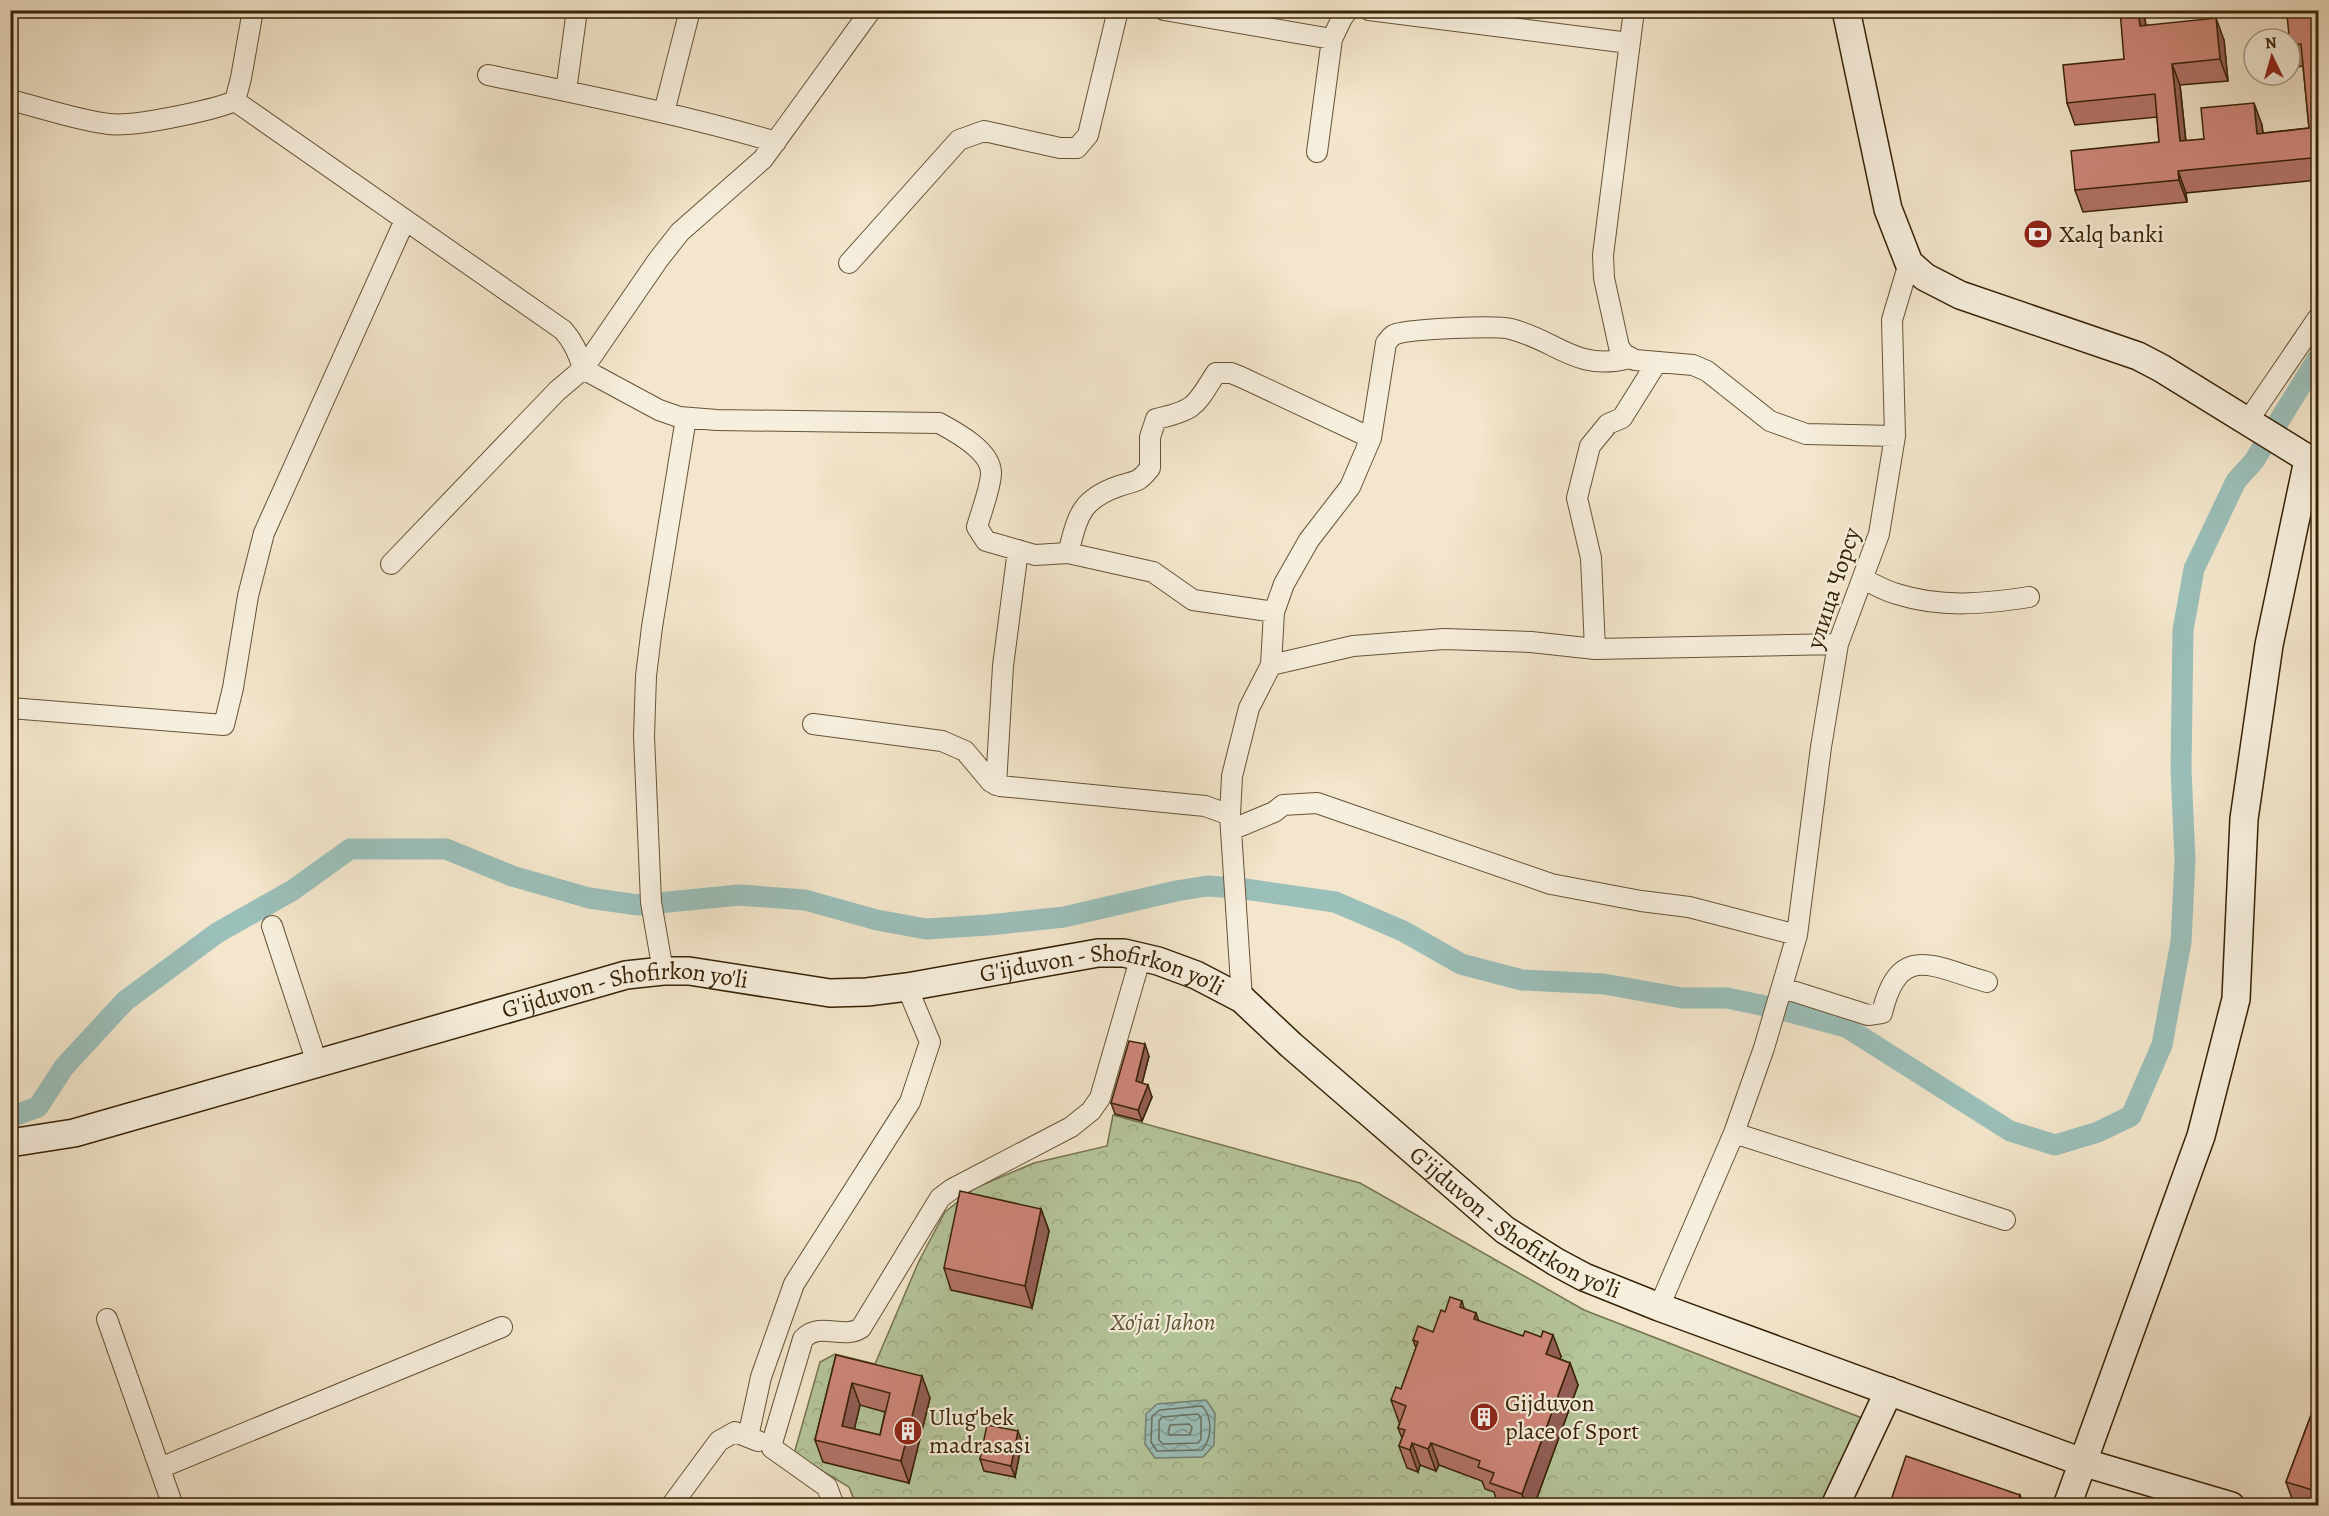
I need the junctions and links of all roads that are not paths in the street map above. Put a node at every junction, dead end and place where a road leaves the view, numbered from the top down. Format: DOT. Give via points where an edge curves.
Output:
graph roads {
  1 [pos="254,10"];
  2 [pos="577,10"];
  3 [pos="690,10"];
  4 [pos="871,10"];
  5 [pos="1118,10"];
  6 [pos="1164,10"];
  7 [pos="1348,10"];
  8 [pos="1369,10"];
  9 [pos="1634,10"];
  10 [pos="1846,10"];
  11 [pos="1332,39"];
  12 [pos="1629,43"];
  13 [pos="488,75"];
  14 [pos="566,91"];
  15 [pos="10,100"];
  16 [pos="235,101"];
  17 [pos="664,112"];
  18 [pos="776,142"];
  19 [pos="1317,152"];
  20 [pos="405,220"];
  21 [pos="849,263"];
  22 [pos="1910,263"];
  23 [pos="2319,318"];
  24 [pos="1629,358"];
  25 [pos="1657,362"];
  26 [pos="583,369"];
  27 [pos="686,418"];
  28 [pos="2247,422"];
  29 [pos="1895,436"];
  30 [pos="1371,438"];
  31 [pos="2313,463"];
  32 [pos="1018,550"];
  33 [pos="1068,553"];
  34 [pos="391,564"];
  35 [pos="1863,579"];
  36 [pos="2029,597"];
  37 [pos="1274,612"];
  38 [pos="1838,644"];
  39 [pos="1595,649"];
  40 [pos="1271,665"];
  41 [pos="10,708"];
  42 [pos="813,724"];
  43 [pos="996,785"];
  44 [pos="1231,822"];
  45 [pos="272,926"];
  46 [pos="1797,935"];
  47 [pos="1141,956"];
  48 [pos="663,971"];
  49 [pos="1987,982"];
  50 [pos="907,987"];
  51 [pos="1780,994"];
  52 [pos="1242,999"];
  53 [pos="317,1064"];
  54 [pos="1734,1133"];
  55 [pos="10,1143"];
  56 [pos="2005,1220"];
  57 [pos="1659,1307"];
  58 [pos="106,1319"];
  59 [pos="502,1327"];
  60 [pos="1889,1391"];
  61 [pos="748,1437"];
  62 [pos="772,1446"];
  63 [pos="2082,1462"];
  64 [pos="160,1468"];
  65 [pos="173,1506"];
  66 [pos="670,1506"];
  67 [pos="834,1506"];
  68 [pos="1835,1506"];
  69 [pos="2067,1506"];
  70 [pos="2231,1506"];
  1 -- 16 [label="street"];
  2 -- 14 [label="street"];
  3 -- 17 [label="street"];
  4 -- 18 [label="street"];
  5 -- 21 [label="street" via="1088,135 1077,148 1060,148 984,131 959,140"];
  6 -- 11 [label="street"];
  7 -- 11 [label="street"];
  8 -- 12 [label="street"];
  9 -- 12 [label="street"];
  10 -- 22 [label="main road" via="1888,209"];
  11 -- 19 [label="street"];
  12 -- 24 [label="street" via="1603,255 1619,346"];
  13 -- 14 [label="street"];
  14 -- 17 [label="street"];
  15 -- 16 [label="street" via="94,122 117,124 176,116"];
  16 -- 20 [label="street"];
  17 -- 18 [label="street"];
  18 -- 26 [label="street" via="751,171 680,232"];
  20 -- 26 [label="street" via="563,330"];
  20 -- 41 [label="street" via="264,533 224,725"];
  22 -- 28 [label="main road" via="1925,278 1960,295 2138,356"];
  22 -- 29 [label="street, улица Чорсу" via="1892,320"];
  23 -- 28 [label="street"];
  24 -- 25 [label="street"];
  24 -- 30 [label="street" via="1586,361 1509,328 1411,330 1393,335 1386,343"];
  25 -- 29 [label="street" via="1693,365 1707,371 1770,421 1806,434"];
  25 -- 39 [label="street" via="1622,418 1608,424 1590,446 1577,498 1591,558"];
  26 -- 27 [label="street" via="659,410"];
  26 -- 34 [label="street" via="557,391"];
  27 -- 32 [label="street" via="939,423 961,435 989,460 992,474 977,527 986,541"];
  27 -- 48 [label="street" via="646,676 644,736 651,908"];
  28 -- 31 [label="main road"];
  29 -- 35 [label="street, улица Чорсу" via="1880,534"];
  30 -- 33 [label="street" via="1231,373 1216,373 1197,402 1184,413 1156,419 1150,437 1150,468 1139,481 1091,500 1078,515"];
  30 -- 37 [label="street" via="1350,488 1309,540 1284,584"];
  31 -- 63 [label="main road" via="2269,645 2244,819 2236,999 2201,1136"];
  32 -- 33 [label="street" via="1035,555"];
  32 -- 43 [label="street" via="1003,666"];
  33 -- 37 [label="street" via="1153,572 1193,600"];
  35 -- 36 [label="street" via="1897,594 1961,605"];
  35 -- 38 [label="street, улица Чорсу"];
  37 -- 40 [label="street"];
  38 -- 39 [label="street"];
  38 -- 46 [label="street, улица Чорсу"];
  39 -- 40 [label="street" via="1444,639 1353,646"];
  40 -- 44 [label="street" via="1249,708 1232,776"];
  42 -- 43 [label="street" via="942,741 965,751"];
  43 -- 44 [label="street" via="1205,806"];
  44 -- 46 [label="street" via="1274,812 1283,806 1317,803 1551,884 1689,907"];
  44 -- 52 [label="street"];
  45 -- 53 [label="street"];
  46 -- 51 [label="street, улица Чорсу"];
  47 -- 50 [label="main road, G'ijduvon - Shofirkon yo'li" via="1098,953"];
  47 -- 52 [label="main road, G'ijduvon - Shofirkon yo'li" via="1177,967"];
  47 -- 62 [label="street" via="1096,1106 1065,1131 940,1198 861,1328 852,1332 819,1330 806,1335 799,1347"];
  48 -- 50 [label="main road, G'ijduvon - Shofirkon yo'li" via="708,973 830,993"];
  48 -- 53 [label="main road, G'ijduvon - Shofirkon yo'li" via="603,981"];
  49 -- 51 [label="street" via="1924,964 1909,965 1898,972 1882,1013 1868,1015"];
  50 -- 61 [label="street" via="930,1042 910,1102 794,1284 761,1377"];
  51 -- 54 [label="street, улица Чорсу"];
  52 -- 57 [label="main road, G'ijduvon - Shofirkon yo'li" via="1505,1230 1584,1277"];
  53 -- 55 [label="main road, G'ijduvon - Shofirkon yo'li" via="63,1136"];
  54 -- 56 [label="street"];
  54 -- 57 [label="street, улица Чорсу"];
  57 -- 60 [label="main road, G'ijduvon - Shofirkon yo'li"];
  58 -- 64 [label="street"];
  59 -- 64 [label="street"];
  60 -- 63 [label="main road, G'ijduvon - Shofirkon yo'li"];
  60 -- 68 [label="main road"];
  61 -- 62 [label="street"];
  61 -- 66 [label="street" via="735,1432 719,1441"];
  62 -- 67 [label="street" via="827,1487"];
  63 -- 69 [label="main road"];
  63 -- 70 [label="main road, G'ijduvon - Shofirkon yo'li"];
  64 -- 65 [label="street"];
}
